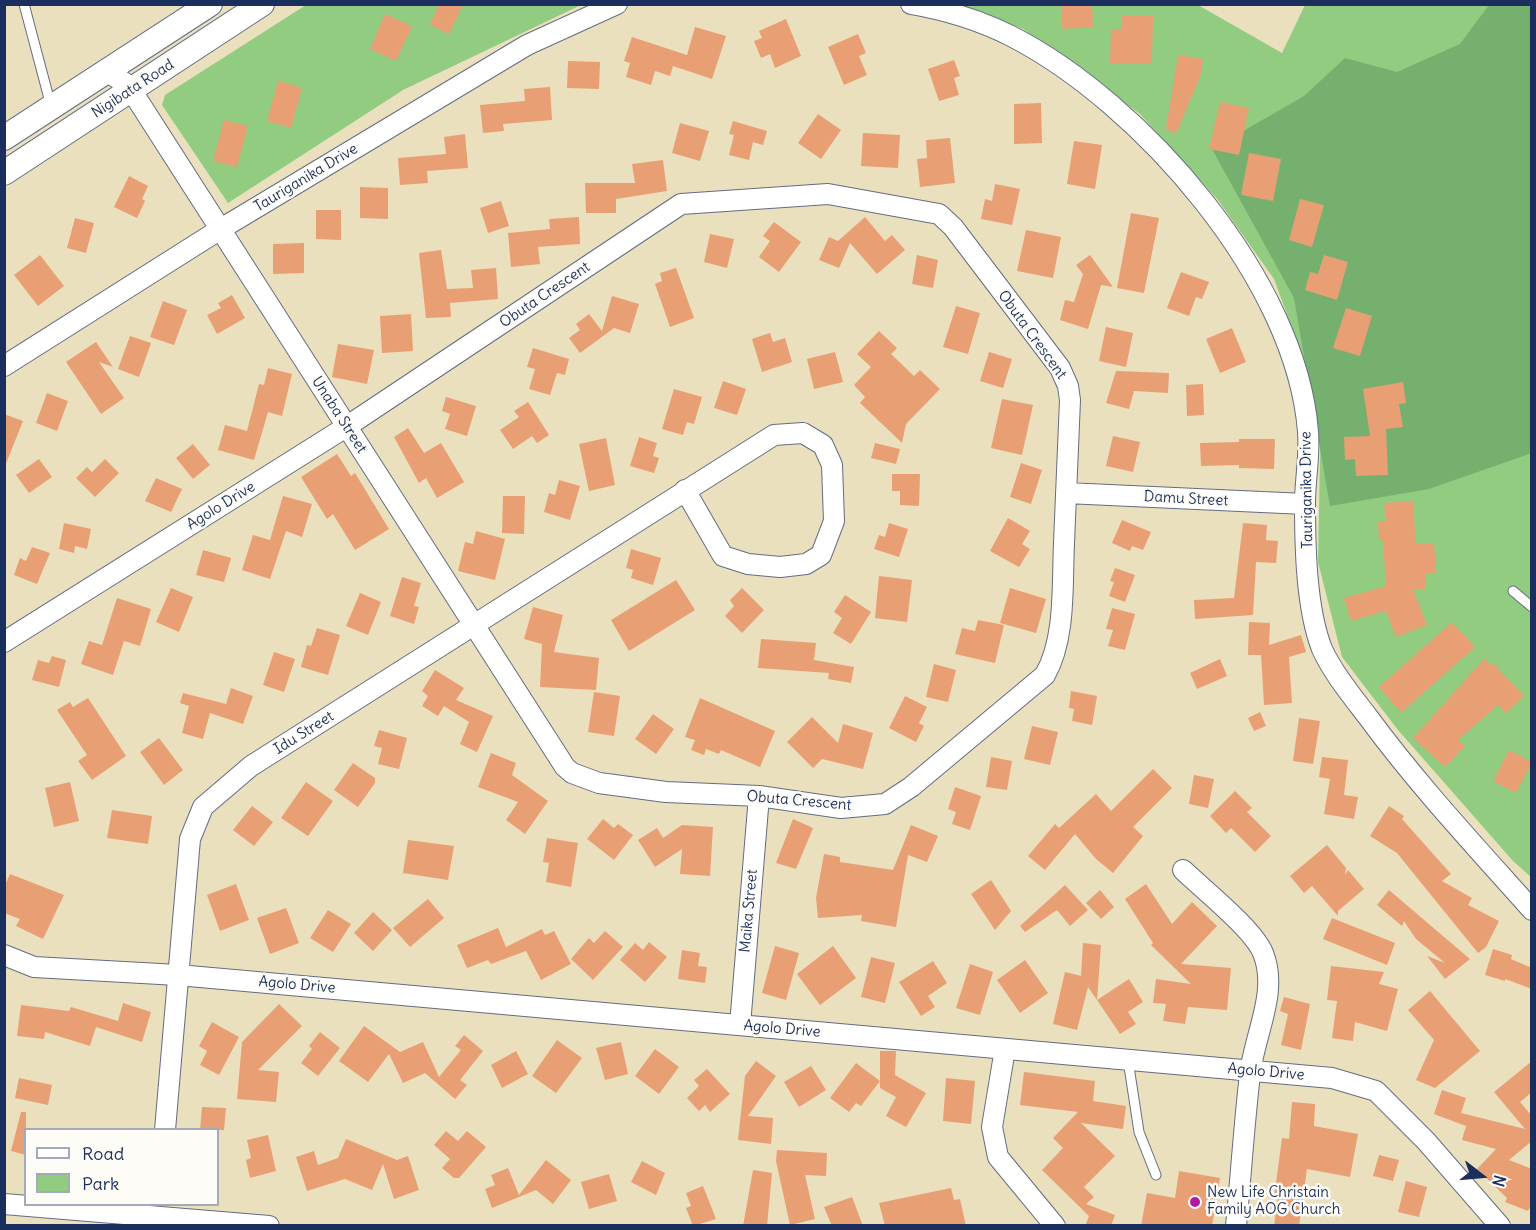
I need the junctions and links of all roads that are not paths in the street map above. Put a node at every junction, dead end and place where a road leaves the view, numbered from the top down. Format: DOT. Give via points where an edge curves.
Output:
graph roads {
  1 [pos="24,4"];
  2 [pos="210,4"];
  3 [pos="262,4"];
  4 [pos="617,4"];
  5 [pos="911,4"];
  6 [pos="106,71"];
  7 [pos="131,91"];
  8 [pos="52,108"];
  9 [pos="4,138"];
  10 [pos="4,173"];
  11 [pos="219,230"];
  12 [pos="4,366"];
  13 [pos="346,427"];
  14 [pos="685,490"];
  15 [pos="1066,493"];
  16 [pos="1305,504"];
  17 [pos="1513,591"];
  18 [pos="1532,607"];
  19 [pos="474,626"];
  20 [pos="4,642"];
  21 [pos="565,767"];
  22 [pos="759,796"];
  23 [pos="1183,870"];
  24 [pos="1532,910"];
  25 [pos="4,955"];
  26 [pos="178,975"];
  27 [pos="740,1025"];
  28 [pos="1005,1049"];
  29 [pos="1128,1060"];
  30 [pos="1250,1071"];
  31 [pos="165,1128"];
  32 [pos="1156,1175"];
  33 [pos="4,1204"];
  34 [pos="24,1205"];
  35 [pos="55,1206"];
  36 [pos="158,1210"];
  37 [pos="269,1226"];
  38 [pos="1055,1226"];
  39 [pos="1236,1226"];
  40 [pos="1500,1226"];
  1 -- 8 [label="lane"];
  2 -- 6 [label="street, Nigibata Road"];
  3 -- 7 [label="street, Nigibata Road"];
  4 -- 11 [label="street, Tauriganika Drive" via="527,45"];
  5 -- 16 [label="street, Tauriganika Drive" via="950,11 1001,32 1061,66 1124,117 1216,217 1257,279 1295,369 1308,432"];
  6 -- 7 [label="street, Unaba Street" via="121,79"];
  6 -- 8 [label="street, Nigibata Road"];
  7 -- 10 [label="street, Nigibata Road"];
  7 -- 11 [label="street, Unaba Street"];
  8 -- 9 [label="street, Nigibata Road"];
  11 -- 12 [label="street, Tauriganika Drive"];
  11 -- 13 [label="street, Unaba Street"];
  13 -- 15 [label="street, Obuta Crescent" via="681,204 828,194 939,214 953,227 1060,368 1068,386"];
  13 -- 19 [label="street, Unaba Street"];
  13 -- 20 [label="street, Agolo Drive"];
  14 -- 14 [label="street" via="723,556 747,564 806,564 821,555 834,521 832,465 823,445 803,433 774,435"];
  14 -- 19 [label="street, Idu Street"];
  15 -- 16 [label="street, Damu Street"];
  15 -- 22 [label="street, Obuta Crescent" via="1057,645 1045,675 911,787 885,804 841,808"];
  16 -- 24 [label="street, Tauriganika Drive" via="1312,608 1322,648 1398,757"];
  17 -- 18 [label="lane"];
  19 -- 21 [label="street, Unaba Street"];
  19 -- 26 [label="street, Idu Street" via="251,766 203,807 190,839"];
  21 -- 22 [label="street, Obuta Crescent" via="599,783 666,792"];
  22 -- 27 [label="street, Maika Street"];
  23 -- 30 [label="street" via="1262,950 1269,984"];
  25 -- 26 [label="street, Agolo Drive" via="34,967"];
  26 -- 27 [label="street, Agolo Drive"];
  26 -- 31 [label="street, Idu Street"];
  27 -- 28 [label="street, Agolo Drive"];
  28 -- 29 [label="street, Agolo Drive"];
  28 -- 38 [label="street" via="992,1127 998,1157"];
  29 -- 30 [label="street, Agolo Drive"];
  29 -- 32 [label="lane" via="1139,1132"];
  30 -- 39 [label="street"];
  30 -- 40 [label="street, Agolo Drive" via="1332,1078 1376,1091 1426,1141"];
  33 -- 34 [label="street"];
  35 -- 36 [label="street"];
  36 -- 37 [label="street"];
}
